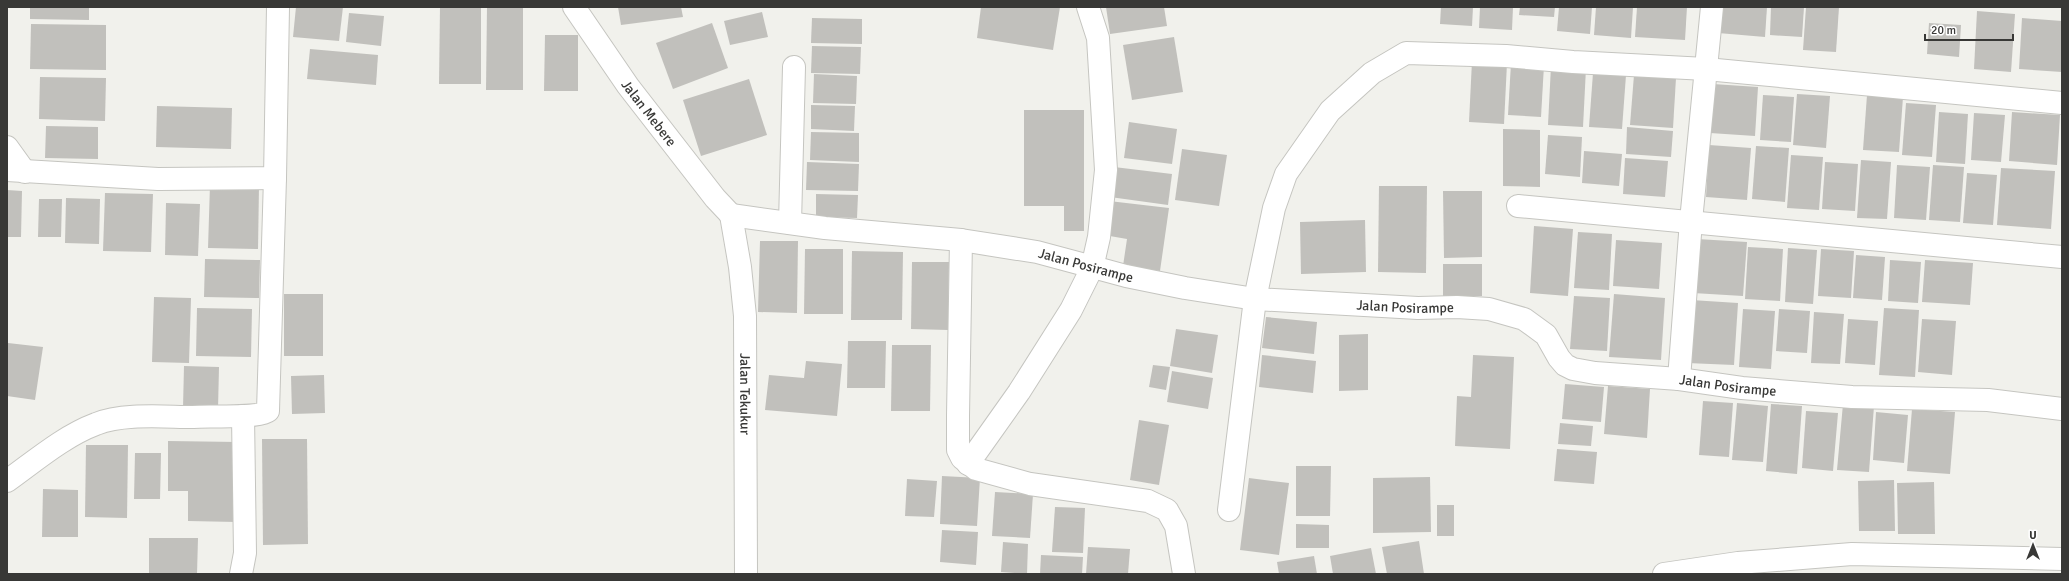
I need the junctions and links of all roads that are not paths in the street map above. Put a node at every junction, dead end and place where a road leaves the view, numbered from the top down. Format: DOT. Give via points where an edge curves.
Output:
graph roads {
  1 [pos="278,7"];
  2 [pos="574,7"];
  3 [pos="1088,7"];
  4 [pos="1712,7"];
  5 [pos="794,67"];
  6 [pos="1706,69"];
  7 [pos="2062,103"];
  8 [pos="7,147"];
  9 [pos="16,171"];
  10 [pos="275,178"];
  11 [pos="1518,206"];
  12 [pos="731,215"];
  13 [pos="1691,221"];
  14 [pos="790,223"];
  15 [pos="961,240"];
  16 [pos="2062,257"];
  17 [pos="1092,268"];
  18 [pos="1255,300"];
  19 [pos="1679,380"];
  20 [pos="2062,408"];
  21 [pos="243,416"];
  22 [pos="968,464"];
  23 [pos="7,481"];
  24 [pos="1229,510"];
  25 [pos="2062,559"];
  26 [pos="241,574"];
  27 [pos="746,574"];
  28 [pos="1184,574"];
  29 [pos="1664,574"];
  1 -- 10 [label="street"];
  2 -- 12 [label="street, Jalan Mebere" via="628,86"];
  3 -- 17 [label="street" via="1098,38 1106,170 1099,237"];
  4 -- 6 [label="street"];
  5 -- 14 [label="street"];
  6 -- 7 [label="street"];
  6 -- 13 [label="street"];
  6 -- 18 [label="street" via="1506,56 1406,53 1372,72 1330,111 1293,162 1274,208"];
  8 -- 9 [label="street"];
  9 -- 10 [label="street" via="158,179"];
  10 -- 21 [label="street" via="269,407 266,413"];
  11 -- 13 [label="street"];
  12 -- 14 [label="street, Jalan Posirampe"];
  12 -- 27 [label="street, Jalan Tekukur" via="745,316"];
  13 -- 16 [label="street"];
  13 -- 19 [label="street"];
  14 -- 15 [label="street, Jalan Posirampe"];
  15 -- 17 [label="street, Jalan Posirampe" via="1037,252"];
  15 -- 22 [label="street" via="958,450"];
  17 -- 18 [label="street, Jalan Posirampe"];
  17 -- 22 [label="street" via="1072,310"];
  18 -- 19 [label="street, Jalan Posirampe" via="1489,309 1524,319 1542,332 1559,358 1573,369"];
  18 -- 24 [label="street"];
  19 -- 20 [label="street, Jalan Posirampe" via="1852,397 1988,400"];
  21 -- 23 [label="street" via="128,418 97,423 69,437"];
  21 -- 26 [label="street" via="244,553"];
  22 -- 28 [label="street" via="976,469 1030,484 1148,501 1167,510 1176,526"];
  25 -- 29 [label="street" via="1852,554 1738,563"];
}
